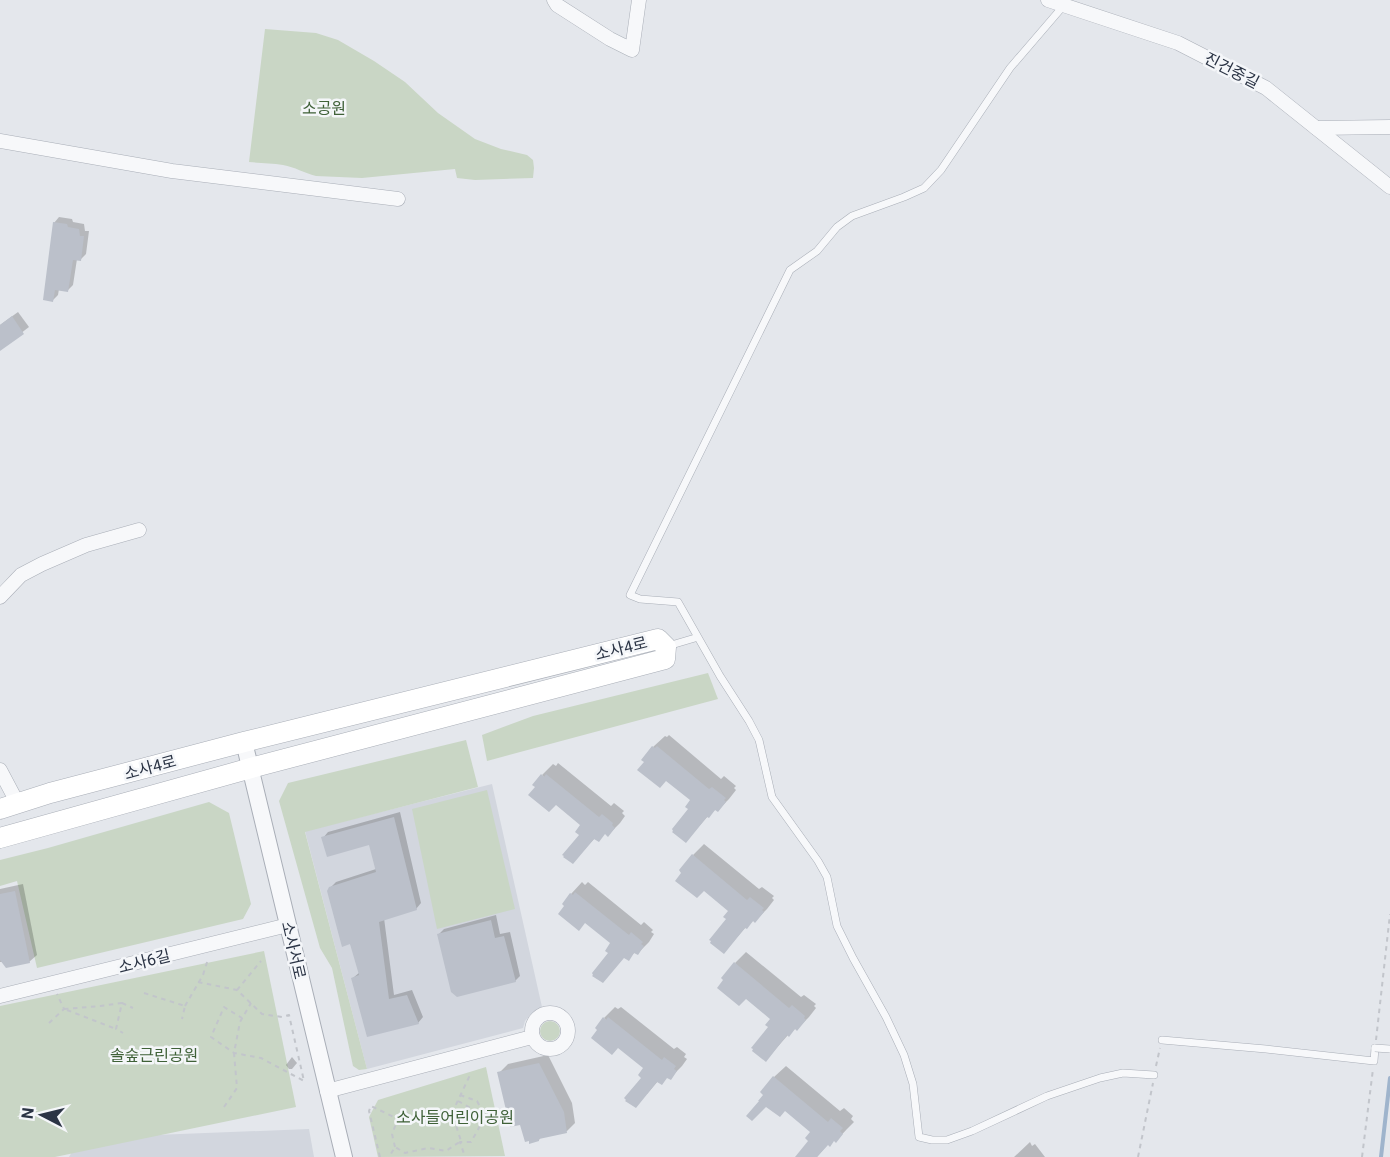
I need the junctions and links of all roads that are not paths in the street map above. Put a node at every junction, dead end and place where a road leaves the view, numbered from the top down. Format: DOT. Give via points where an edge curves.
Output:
graph roads {
  1 [pos="554,0"];
  2 [pos="639,0"];
  3 [pos="1048,0"];
  4 [pos="1066,3"];
  5 [pos="1390,127"];
  6 [pos="1316,128"];
  7 [pos="0,141"];
  8 [pos="1390,187"];
  9 [pos="398,199"];
  10 [pos="139,530"];
  11 [pos="0,597"];
  12 [pos="695,638"];
  13 [pos="666,647"];
  14 [pos="244,742"];
  15 [pos="251,768"];
  16 [pos="0,770"];
  17 [pos="9,807"];
  18 [pos="0,838"];
  19 [pos="288,926"];
  20 [pos="0,996"];
  21 [pos="532,1037"];
  22 [pos="1162,1040"];
  23 [pos="1390,1050"];
  24 [pos="1154,1075"];
  25 [pos="327,1091"];
  26 [pos="344,1157"];
  1 -- 2 [label="street" via="632,50"];
  3 -- 4 [label="street, 진건중길"];
  4 -- 6 [label="street, 진건중길" via="1178,43 1266,88"];
  4 -- 24 [label="lane" via="1010,68 941,170 924,188 852,216 817,251 790,270 630,595 678,602 749,721 759,740 772,797 818,861 826,877 837,926 904,1055 913,1084 919,1137 947,1140 1047,1096 1100,1078 1123,1073"];
  5 -- 6 [label="street"];
  6 -- 8 [label="street, 진건중길"];
  7 -- 9 [label="street" via="172,171"];
  10 -- 11 [label="street" via="86,545 42,564 21,575"];
  12 -- 13 [label="lane"];
  13 -- 14 [label="main road, 소사4로" via="658,639"];
  13 -- 15 [label="main road, 소사4로" via="665,659"];
  14 -- 15 [label="street, 소사서로"];
  14 -- 17 [label="main road, 소사4로"];
  15 -- 18 [label="main road, 소사4로"];
  15 -- 19 [label="street, 소사서로"];
  16 -- 17 [label="street"];
  19 -- 20 [label="street, 소사6길"];
  19 -- 25 [label="street, 소사서로"];
  21 -- 25 [label="street"];
  22 -- 23 [label="lane, bridge" via="1374,1061 1375,1048"];
  25 -- 26 [label="street, 소사서로"];
}
